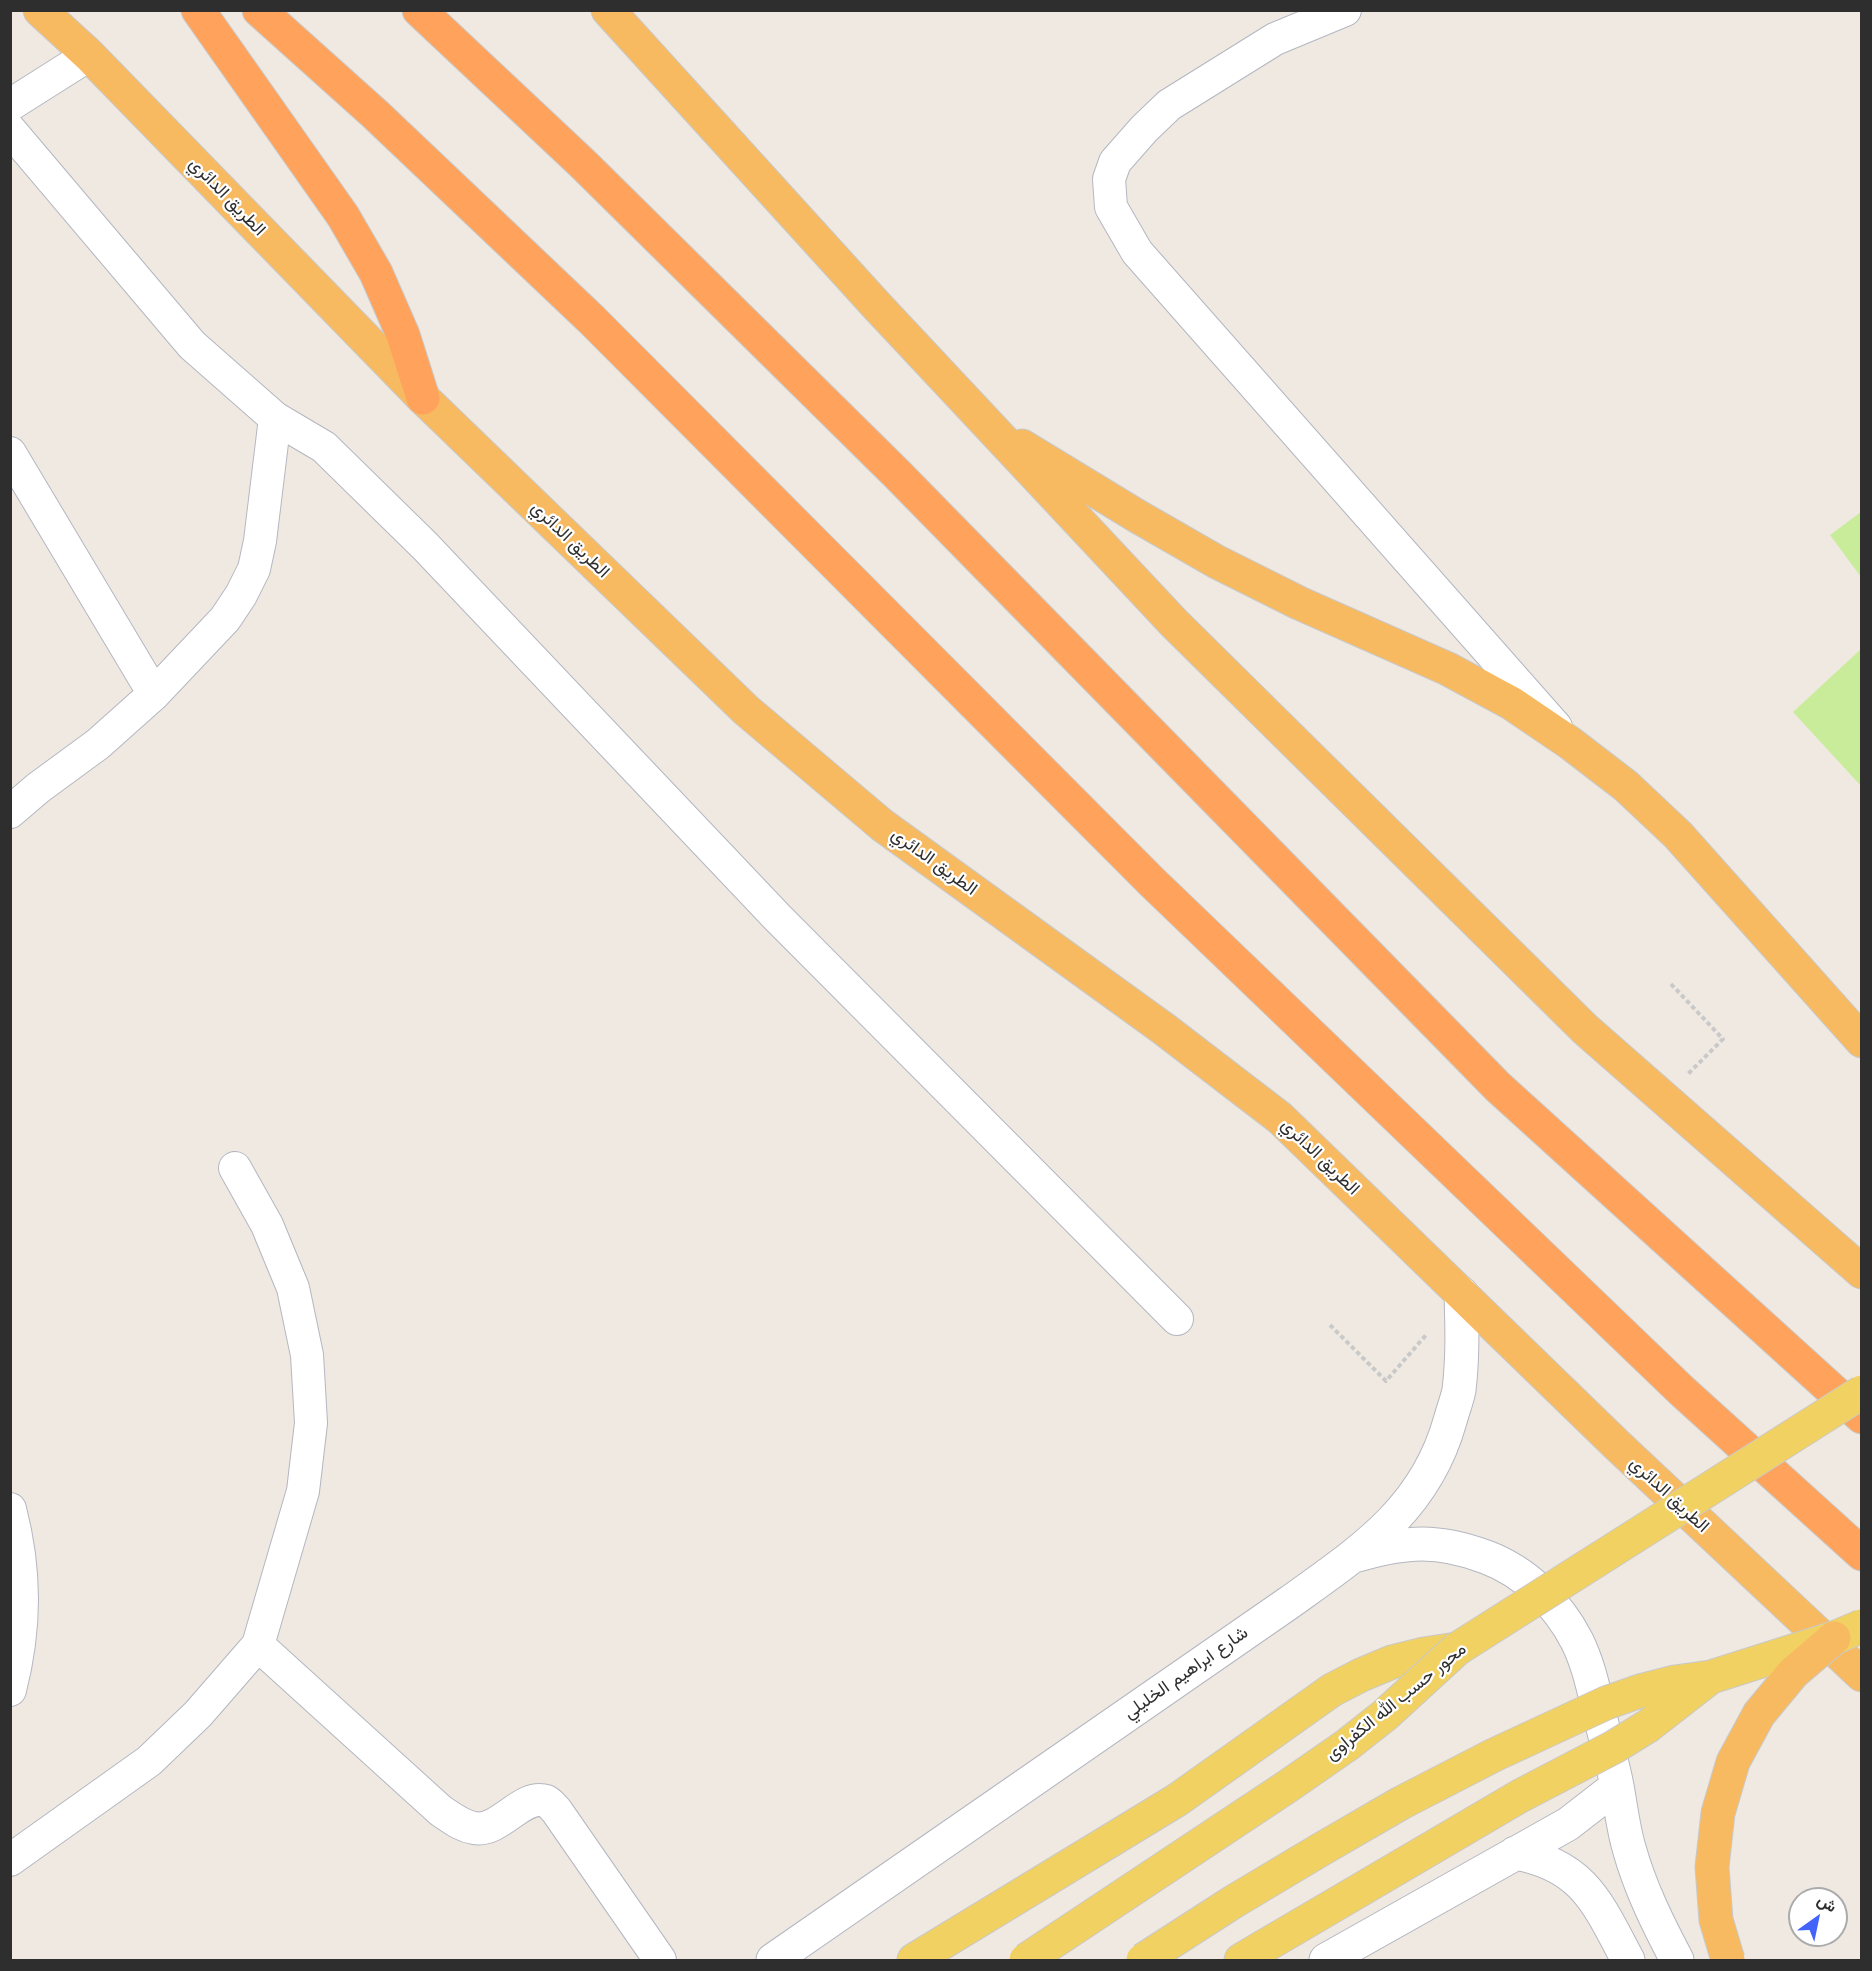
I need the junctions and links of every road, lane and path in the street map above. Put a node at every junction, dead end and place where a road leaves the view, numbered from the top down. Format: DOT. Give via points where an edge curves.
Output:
graph roads {
  1 [pos="40,10"];
  2 [pos="198,10"];
  3 [pos="259,10"];
  4 [pos="419,10"];
  5 [pos="608,10"];
  6 [pos="1345,10"];
  7 [pos="89,55"];
  8 [pos="10,105"];
  9 [pos="10,130"];
  10 [pos="423,398"];
  11 [pos="274,418"];
  12 [pos="987,424"];
  13 [pos="13,464"];
  14 [pos="154,694"];
  15 [pos="1570,742"];
  16 [pos="10,812"];
  17 [pos="1671,984"];
  18 [pos="1862,1041"];
  19 [pos="1663,1098"];
  20 [pos="235,1168"];
  21 [pos="1862,1272"];
  22 [pos="1461,1293"];
  23 [pos="1177,1320"];
  24 [pos="1330,1325"];
  25 [pos="1862,1392"];
  26 [pos="1862,1417"];
  27 [pos="10,1509"];
  28 [pos="1862,1554"];
  29 [pos="1354,1556"];
  30 [pos="1848,1632"];
  31 [pos="258,1645"];
  32 [pos="1457,1649"];
  33 [pos="1862,1675"];
  34 [pos="1710,1677"];
  35 [pos="10,1689"];
  36 [pos="1617,1786"];
  37 [pos="1515,1853"];
  38 [pos="12,1855"];
  39 [pos="1637,1876"];
  40 [pos="1594,1897"];
  41 [pos="1252,1954"];
  42 [pos="660,1960"];
  43 [pos="773,1960"];
  44 [pos="914,1960"];
  45 [pos="1026,1960"];
  46 [pos="1143,1960"];
  47 [pos="1326,1960"];
  48 [pos="1628,1960"];
  49 [pos="1677,1960"];
  50 [pos="1728,1960"];
  1 -- 7 [label="highway, الطريق الدائري"];
  2 -- 10 [label="highway" via="360,244 403,334"];
  3 -- 28 [label="highway" via="592,320 1152,882 1682,1391"];
  4 -- 26 [label="highway" via="583,164 897,474 1498,1087"];
  5 -- 12 [label="highway"];
  6 -- 15 [label="street" via="1275,39 1169,105 1115,162 1109,179 1111,207 1137,252"];
  7 -- 8 [label="street"];
  7 -- 10 [label="highway, الطريق الدائري"];
  9 -- 11 [label="street" via="192,345"];
  10 -- 22 [label="highway, الطريق الدائري" via="747,710 882,825 1280,1118"];
  11 -- 14 [label="street" via="254,569 225,619"];
  11 -- 23 [label="street" via="324,447 425,546 777,917"];
  12 -- 15 [label="highway" via="1217,562 1448,669 1511,703"];
  12 -- 19 [label="highway" via="1174,623 1585,1029"];
  13 -- 14 [label="street"];
  14 -- 16 [label="street" via="98,744"];
  15 -- 18 [label="highway" via="1626,786 1678,835"];
  17 -- 19 [label="path" via="1723,1038"];
  19 -- 21 [label="highway"];
  20 -- 31 [label="street" via="267,1225 293,1288 308,1355 311,1423 303,1491"];
  22 -- 24 [label="path" via="1386,1381"];
  22 -- 29 [label="street, شارع ابراهيم الخليلي" via="1459,1392 1445,1439 1423,1482 1400,1514"];
  22 -- 33 [label="highway, الطريق الدائري"];
  25 -- 32 [label="main road, محور حسب الله الكفراوى, bridge"];
  27 -- 35 [label="street" via="22,1576 23,1619"];
  29 -- 36 [label="street" via="1390,1546 1428,1543 1465,1549 1500,1563 1532,1583 1558,1610 1578,1642 1591,1678"];
  29 -- 43 [label="street, شارع ابراهيم الخليلي"];
  30 -- 34 [label="main road, bridge"];
  30 -- 50 [label="highway, bridge" via="1793,1672 1759,1714 1734,1762 1718,1813 1712,1866 1716,1920"];
  31 -- 38 [label="street" via="198,1714 149,1761"];
  31 -- 42 [label="street" via="441,1811 458,1822 476,1829 496,1824 534,1800 547,1801"];
  32 -- 44 [label="main road" via="1392,1662 1332,1690 1177,1800"];
  32 -- 45 [label="main road, محور حسب الله الكفراوى, bridge" via="1347,1745"];
  34 -- 41 [label="main road, bridge" via="1614,1747 1509,1802"];
  34 -- 46 [label="main road, bridge" via="1675,1682 1606,1703 1494,1755 1320,1850"];
  36 -- 37 [label="street" via="1568,1824"];
  36 -- 39 [label="street"];
  37 -- 40 [label="street" via="1559,1866"];
  37 -- 47 [label="street"];
  39 -- 40 [label="street" via="1613,1882"];
  39 -- 49 [label="street"];
  40 -- 48 [label="street"];
}
